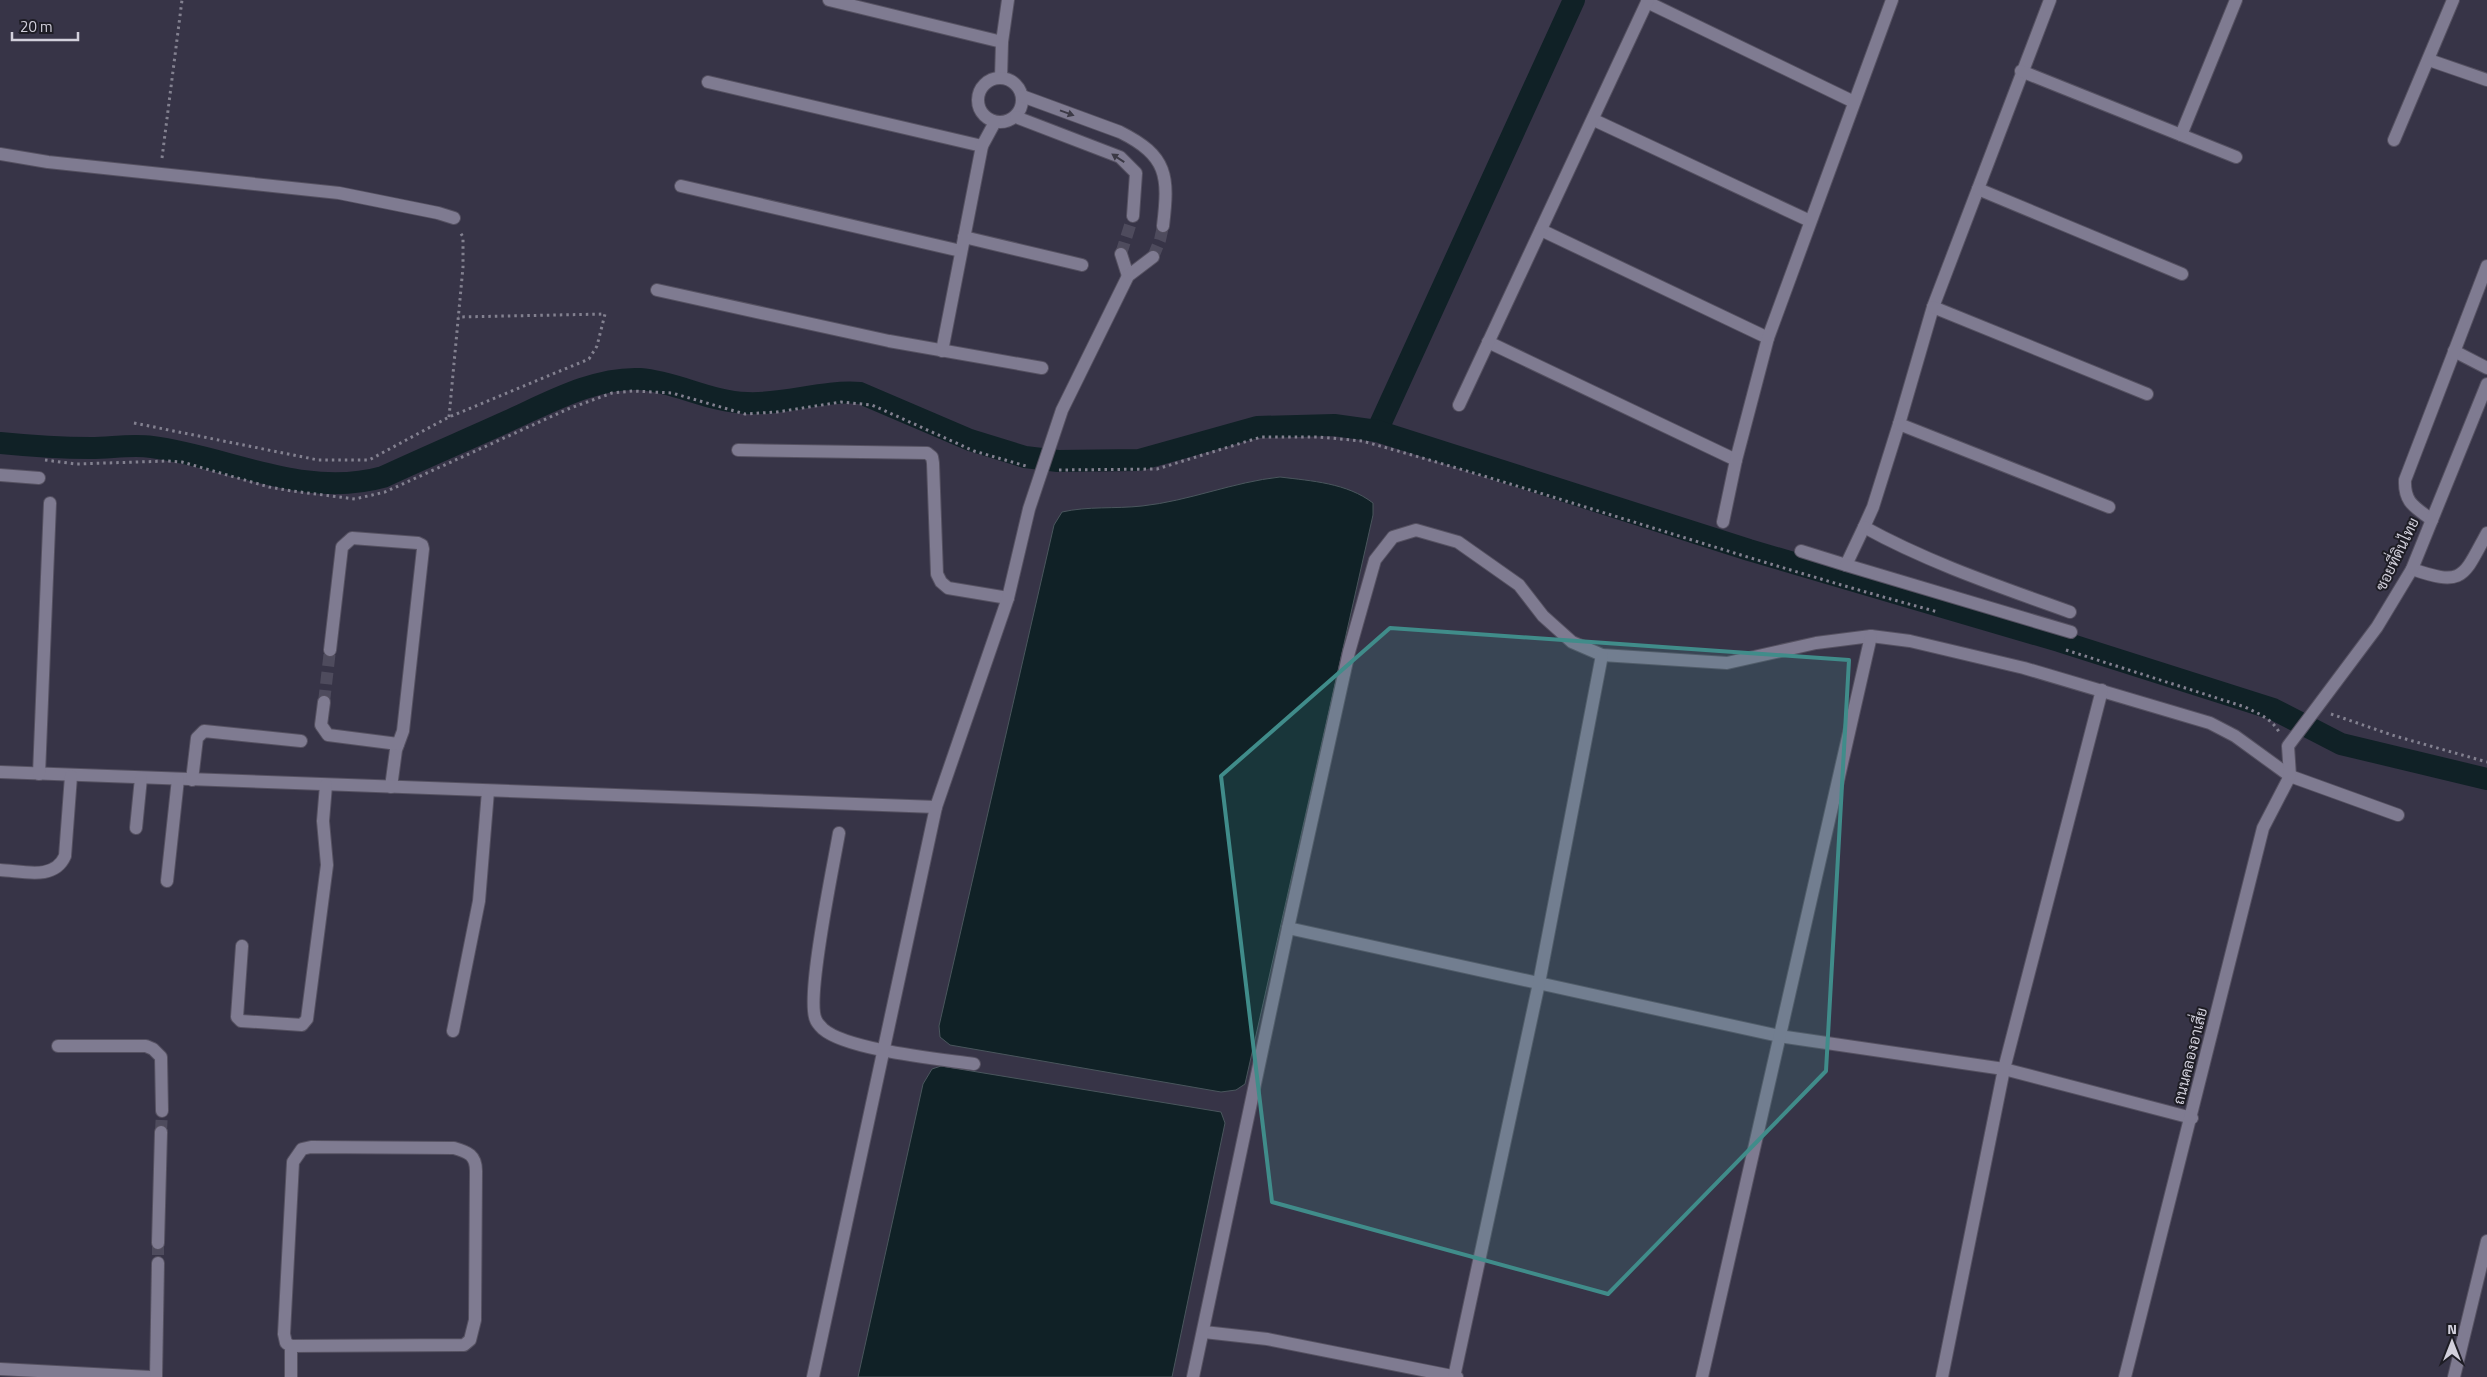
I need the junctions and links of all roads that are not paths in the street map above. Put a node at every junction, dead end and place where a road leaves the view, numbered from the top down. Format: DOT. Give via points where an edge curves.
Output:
graph roads {
  1 [pos="829,0"];
  2 [pos="1008,0"];
  3 [pos="1892,0"];
  4 [pos="2050,0"];
  5 [pos="2236,0"];
  6 [pos="2453,0"];
  7 [pos="1648,1"];
  8 [pos="1002,42"];
  9 [pos="2429,60"];
  10 [pos="2021,71"];
  11 [pos="1001,78"];
  12 [pos="2487,80"];
  13 [pos="708,82"];
  14 [pos="1022,96"];
  15 [pos="1854,102"];
  16 [pos="1016,116"];
  17 [pos="1594,120"];
  18 [pos="995,122"];
  19 [pos="2181,135"];
  20 [pos="2394,140"];
  21 [pos="982,146"];
  22 [pos="0,154"];
  23 [pos="2236,157"];
  24 [pos="681,186"];
  25 [pos="1978,189"];
  26 [pos="1133,216"];
  27 [pos="454,218"];
  28 [pos="1810,221"];
  29 [pos="1163,226"];
  30 [pos="1541,230"];
  31 [pos="964,237"];
  32 [pos="961,251"];
  33 [pos="1121,254"];
  34 [pos="1153,257"];
  35 [pos="1082,265"];
  36 [pos="2487,266"];
  37 [pos="2182,274"];
  38 [pos="1128,276"];
  39 [pos="656,290"];
  40 [pos="1933,307"];
  41 [pos="1768,338"];
  42 [pos="1488,342"];
  43 [pos="942,351"];
  44 [pos="2454,351"];
  45 [pos="1042,368"];
  46 [pos="2487,368"];
  47 [pos="2487,384"];
  48 [pos="2147,394"];
  49 [pos="1459,405"];
  50 [pos="1899,424"];
  51 [pos="738,450"];
  52 [pos="1736,460"];
  53 [pos="0,476"];
  54 [pos="39,478"];
  55 [pos="50,503"];
  56 [pos="2109,507"];
  57 [pos="2432,520"];
  58 [pos="1723,522"];
  59 [pos="1864,527"];
  60 [pos="2487,533"];
  61 [pos="1801,551"];
  62 [pos="1846,565"];
  63 [pos="2412,569"];
  64 [pos="1008,598"];
  65 [pos="2070,612"];
  66 [pos="2071,632"];
  67 [pos="1871,636"];
  68 [pos="330,650"];
  69 [pos="1602,655"];
  70 [pos="2102,690"];
  71 [pos="324,702"];
  72 [pos="301,741"];
  73 [pos="398,744"];
  74 [pos="0,772"];
  75 [pos="39,774"];
  76 [pos="71,776"];
  77 [pos="2290,776"];
  78 [pos="141,778"];
  79 [pos="178,780"];
  80 [pos="192,780"];
  81 [pos="326,785"];
  82 [pos="391,788"];
  83 [pos="488,791"];
  84 [pos="936,807"];
  85 [pos="2398,815"];
  86 [pos="136,828"];
  87 [pos="839,833"];
  88 [pos="0,870"];
  89 [pos="167,881"];
  90 [pos="1288,928"];
  91 [pos="242,946"];
  92 [pos="1539,983"];
  93 [pos="453,1031"];
  94 [pos="1779,1036"];
  95 [pos="58,1046"];
  96 [pos="883,1050"];
  97 [pos="974,1064"];
  98 [pos="2004,1069"];
  99 [pos="162,1110"];
  100 [pos="2192,1118"];
  101 [pos="161,1132"];
  102 [pos="2487,1241"];
  103 [pos="158,1243"];
  104 [pos="158,1263"];
  105 [pos="1204,1332"];
  106 [pos="291,1346"];
  107 [pos="0,1369"];
  108 [pos="59,1375"];
  109 [pos="129,1377"];
  110 [pos="150,1377"];
  111 [pos="156,1377"];
  112 [pos="291,1377"];
  113 [pos="813,1377"];
  114 [pos="1193,1377"];
  115 [pos="1455,1377"];
  116 [pos="1702,1377"];
  117 [pos="1942,1377"];
  118 [pos="2125,1377"];
  119 [pos="2454,1377"];
  1 -- 8 [label="street"];
  2 -- 8 [label="street"];
  3 -- 15 [label="street"];
  4 -- 10 [label="street"];
  5 -- 19 [label="street"];
  6 -- 9 [label="street"];
  7 -- 15 [label="street"];
  7 -- 17 [label="street"];
  8 -- 11 [label="street"];
  9 -- 12 [label="street"];
  9 -- 20 [label="street"];
  10 -- 19 [label="street"];
  10 -- 25 [label="street"];
  11 -- 14 [label="street" via="1014,83"];
  11 -- 18 [label="street" via="982,88 978,101 983,114"];
  13 -- 21 [label="street"];
  14 -- 16 [label="street"];
  14 -- 29 [label="street, one-way" via="1120,132 1154,154 1167,190"];
  15 -- 28 [label="street"];
  16 -- 18 [label="street"];
  26 -- 16 [label="street, one-way" via="1136,173 1120,157"];
  17 -- 28 [label="street"];
  17 -- 30 [label="street"];
  18 -- 21 [label="street"];
  19 -- 23 [label="street"];
  21 -- 31 [label="street"];
  22 -- 27 [label="street" via="339,193"];
  24 -- 32 [label="street"];
  25 -- 37 [label="street"];
  25 -- 40 [label="street"];
  28 -- 41 [label="street"];
  30 -- 41 [label="street"];
  30 -- 42 [label="street"];
  31 -- 32 [label="street"];
  31 -- 35 [label="street"];
  32 -- 43 [label="street"];
  33 -- 38 [label="street"];
  34 -- 38 [label="street"];
  36 -- 44 [label="street"];
  38 -- 64 [label="street" via="1062,410 1029,509"];
  39 -- 43 [label="street"];
  40 -- 48 [label="street"];
  40 -- 50 [label="street"];
  41 -- 52 [label="street"];
  42 -- 49 [label="street"];
  42 -- 52 [label="street"];
  43 -- 45 [label="street"];
  44 -- 46 [label="street"];
  44 -- 57 [label="street" via="2405,480 2405,493 2412,505"];
  47 -- 57 [label="street, ซอยที่ดินไทย"];
  50 -- 56 [label="street"];
  50 -- 59 [label="street"];
  51 -- 64 [label="street" via="927,454 933,463 937,574 940,582 948,588"];
  52 -- 58 [label="street"];
  53 -- 54 [label="street"];
  55 -- 75 [label="street"];
  57 -- 63 [label="street, ซอยที่ดินไทย"];
  59 -- 62 [label="street"];
  59 -- 65 [label="street" via="1982,580"];
  60 -- 63 [label="street" via="2466,571 2441,579"];
  61 -- 62 [label="street"];
  62 -- 66 [label="street"];
  63 -- 77 [label="street, ซอยที่ดินไทย" via="2377,627 2289,752"];
  64 -- 84 [label="street"];
  67 -- 69 [label="street" via="1816,643 1727,663"];
  67 -- 70 [label="street" via="2024,668"];
  67 -- 94 [label="street"];
  68 -- 73 [label="street" via="342,547 346,541 352,538 422,545 414,640 403,731"];
  69 -- 90 [label="street" via="1572,642 1543,616 1519,585 1458,542 1416,530 1393,537 1376,560 1350,652"];
  69 -- 92 [label="street"];
  70 -- 77 [label="street" via="2210,723 2235,736"];
  70 -- 98 [label="street"];
  71 -- 73 [label="street" via="321,725 328,735"];
  72 -- 80 [label="street" via="204,731 197,738"];
  73 -- 82 [label="street"];
  74 -- 75 [label="street"];
  75 -- 76 [label="street"];
  76 -- 78 [label="street"];
  76 -- 88 [label="street" via="65,856 61,865 45,873"];
  77 -- 85 [label="street"];
  77 -- 100 [label="street, ถนนคลองอาเสี่ย" via="2263,828"];
  78 -- 79 [label="street"];
  78 -- 86 [label="street"];
  79 -- 80 [label="street"];
  79 -- 89 [label="street"];
  80 -- 81 [label="street"];
  81 -- 82 [label="street"];
  81 -- 91 [label="street" via="323,821 327,865 307,1019 302,1025 241,1021 237,1017"];
  82 -- 83 [label="street"];
  83 -- 84 [label="street"];
  83 -- 93 [label="street" via="479,901"];
  84 -- 96 [label="street"];
  87 -- 96 [label="street" via="815,971 815,1020 824,1030 841,1038"];
  90 -- 92 [label="street"];
  90 -- 105 [label="street"];
  92 -- 94 [label="street"];
  92 -- 115 [label="street"];
  94 -- 98 [label="street"];
  94 -- 116 [label="street"];
  95 -- 99 [label="street" via="146,1046 153,1049 161,1057"];
  96 -- 97 [label="street"];
  96 -- 113 [label="street"];
  98 -- 100 [label="street"];
  98 -- 117 [label="street"];
  100 -- 118 [label="street, ถนนคลองอาเสี่ย"];
  101 -- 103 [label="street"];
  102 -- 119 [label="street"];
  104 -- 111 [label="street"];
  105 -- 114 [label="street"];
  105 -- 115 [label="street" via="1266,1339"];
  106 -- 106 [label="street" via="464,1344 470,1340 475,1320 476,1171 476,1161 471,1154 454,1148 311,1147 297,1154 293,1162 284,1334 286,1343"];
  106 -- 112 [label="street"];
  107 -- 108 [label="street"];
  108 -- 109 [label="street"];
  109 -- 110 [label="street"];
}
